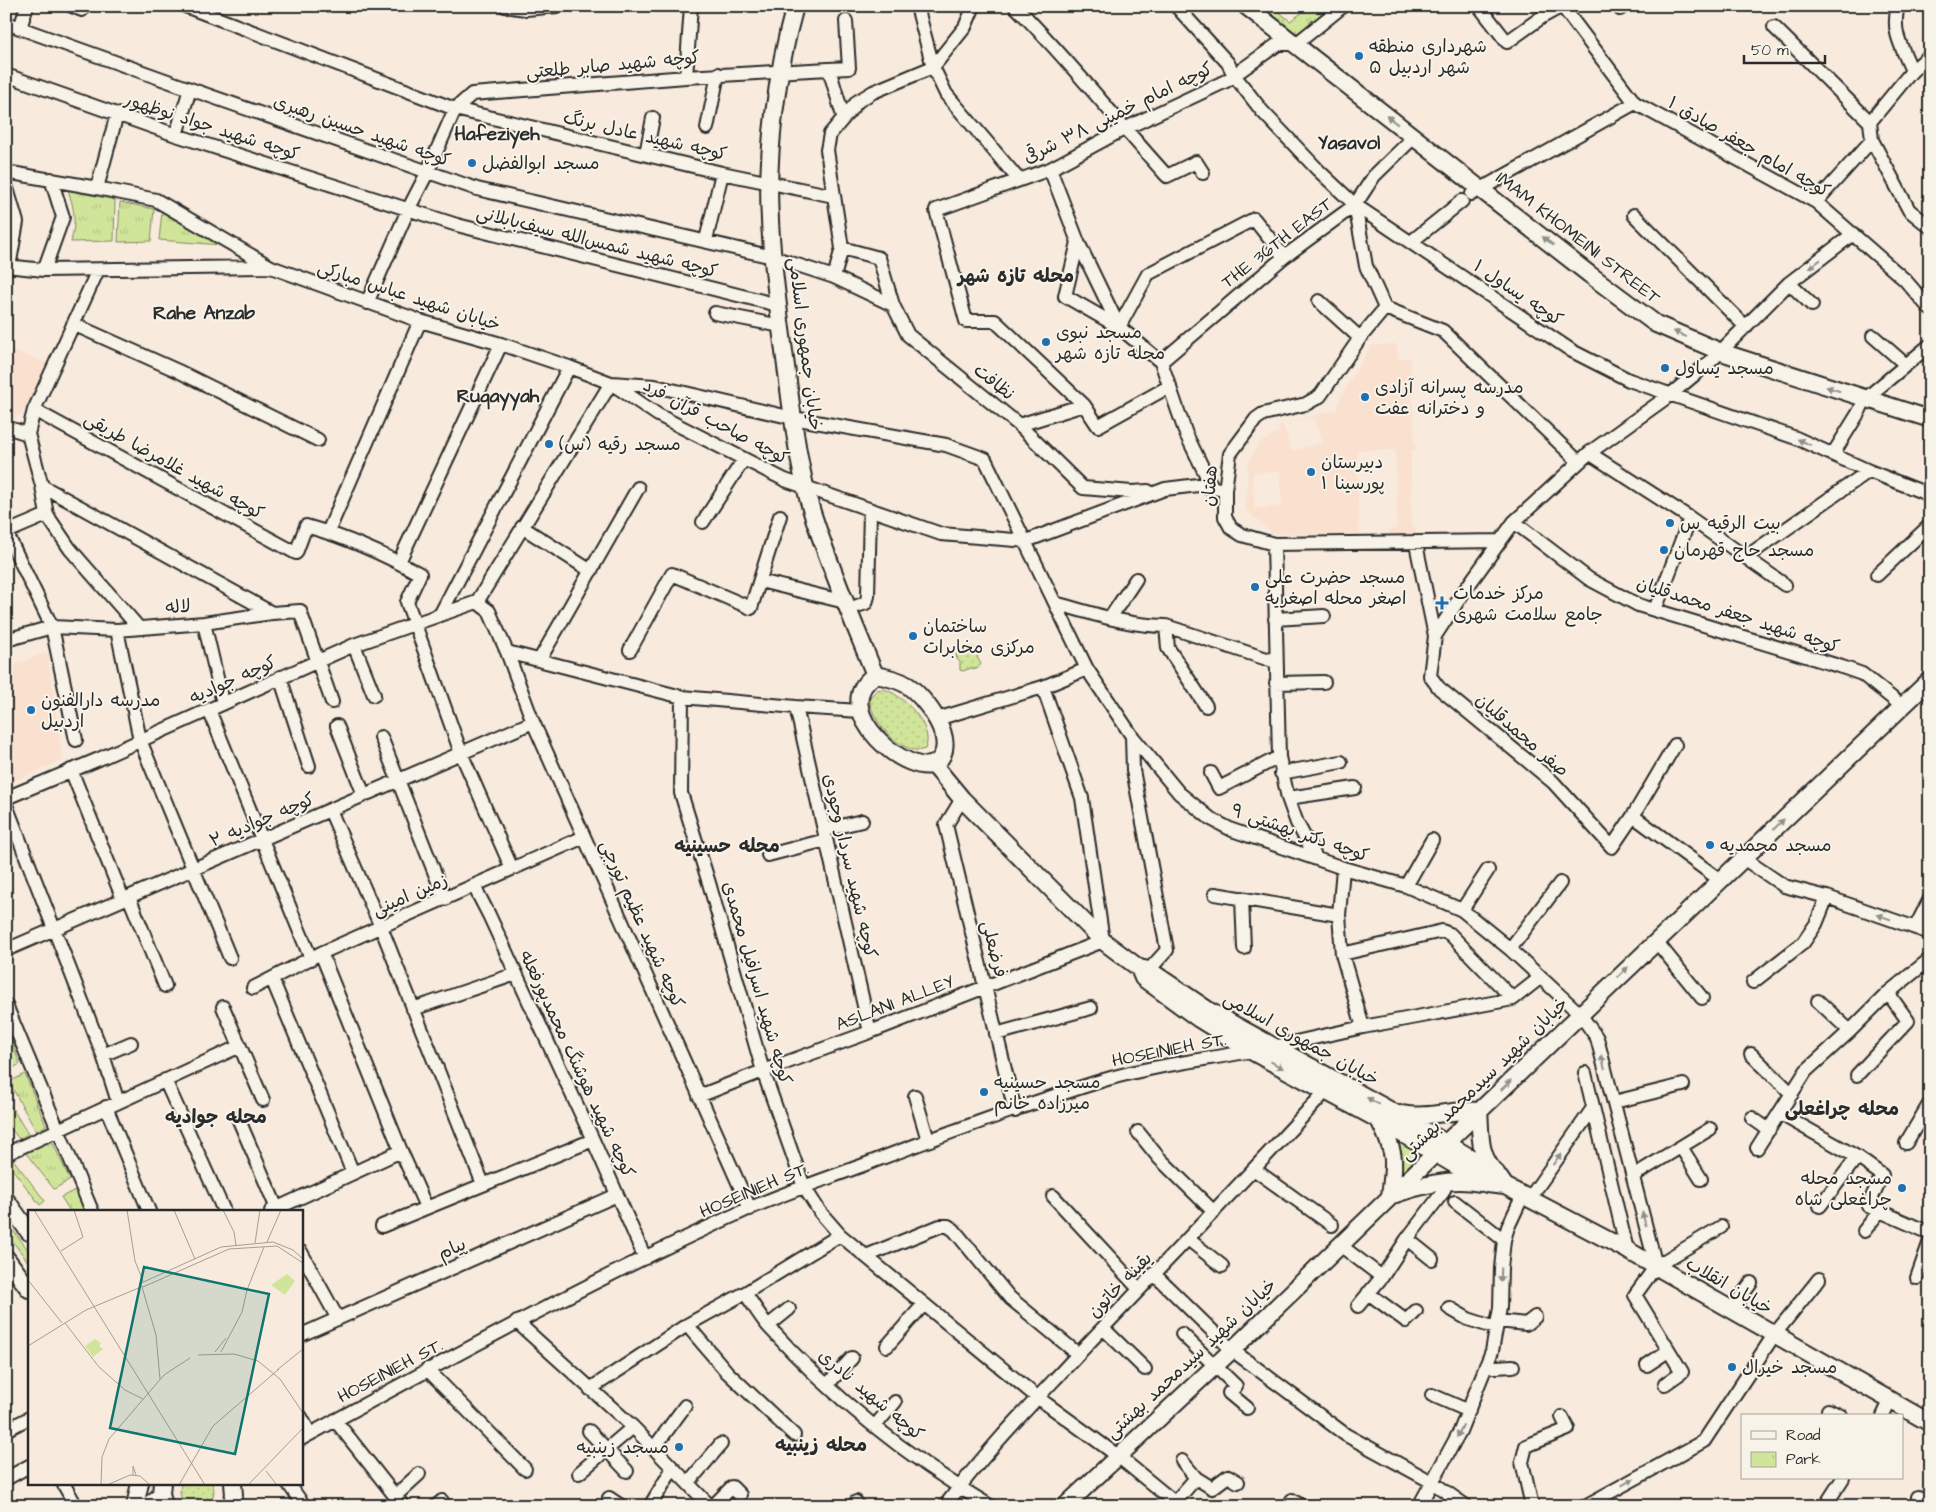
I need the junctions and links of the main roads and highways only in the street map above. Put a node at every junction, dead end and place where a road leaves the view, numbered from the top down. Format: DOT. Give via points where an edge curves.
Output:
graph roads {
  1 [pos="795,6"];
  2 [pos="1246,6"];
  3 [pos="1930,419"];
  4 [pos="875,675"];
  5 [pos="1930,680"];
  6 [pos="933,764"];
  7 [pos="1144,969"];
  8 [pos="1479,1111"];
  9 [pos="1394,1113"];
  10 [pos="1379,1120"];
  11 [pos="1440,1148"];
  12 [pos="1496,1181"];
  13 [pos="1390,1196"];
  14 [pos="6,1200"];
  15 [pos="28,1231"];
  16 [pos="6,1258"];
  17 [pos="28,1289"];
  18 [pos="1886,1409"];
  19 [pos="1902,1414"];
  20 [pos="1904,1415"];
  21 [pos="1930,1423"];
  22 [pos="140,1484"];
  23 [pos="135,1506"];
  24 [pos="1065,1506"];
  1 -- 4 [label="main road, خیابان جمهوری اسلامی" via="780,70 769,183 778,305 806,488 826,555 851,604"];
  3 -- 2 [label="main road, IMAM KHOMEINI STREET, one-way" via="1716,357 1656,324 1472,195 1296,44"];
  4 -- 6 [label="main road" via="907,685 926,701 943,737 941,757"];
  4 -- 6 [label="main road" via="862,686 858,698 868,727 900,757 925,767"];
  8 -- 5 [label="main road, خیابان شهید سیدمحمد بهشتی, one-way"];
  6 -- 7 [label="main road, خیابان جمهوری اسلامی" via="962,799 1104,941"];
  9 -- 7 [label="main road, خیابان جمهوری اسلامی, one-way" via="1211,1012"];
  7 -- 10 [label="main road, خیابان جمهوری اسلامی, one-way" via="1142,978 1200,1018 1252,1051"];
  8 -- 9 [label="main road" via="1415,1117"];
  8 -- 11 [label="main road, خیابان شهید سیدمحمد بهشتی"];
  8 -- 12 [label="main road" via="1480,1146"];
  9 -- 11 [label="main road, خیابان جمهوری اسلامی"];
  10 -- 11 [label="main road, خیابان جمهوری اسلامی"];
  10 -- 13 [label="main road" via="1394,1156"];
  11 -- 12 [label="main road, خیابان انقلاب"];
  11 -- 13 [label="main road, خیابان شهید سیدمحمد بهشتی"];
  12 -- 13 [label="main road" via="1447,1182 1419,1186"];
  12 -- 18 [label="main road, خیابان انقلاب" via="1656,1266 1774,1335"];
  13 -- 24 [label="main road, خیابان شهید سیدمحمد بهشتی"];
  14 -- 15 [label="main road"];
  16 -- 17 [label="main road"];
  18 -- 19 [label="main road, خیابان انقلاب"];
  20 -- 21 [label="main road, خیابان انقلاب"];
  22 -- 23 [label="main road"];
}
